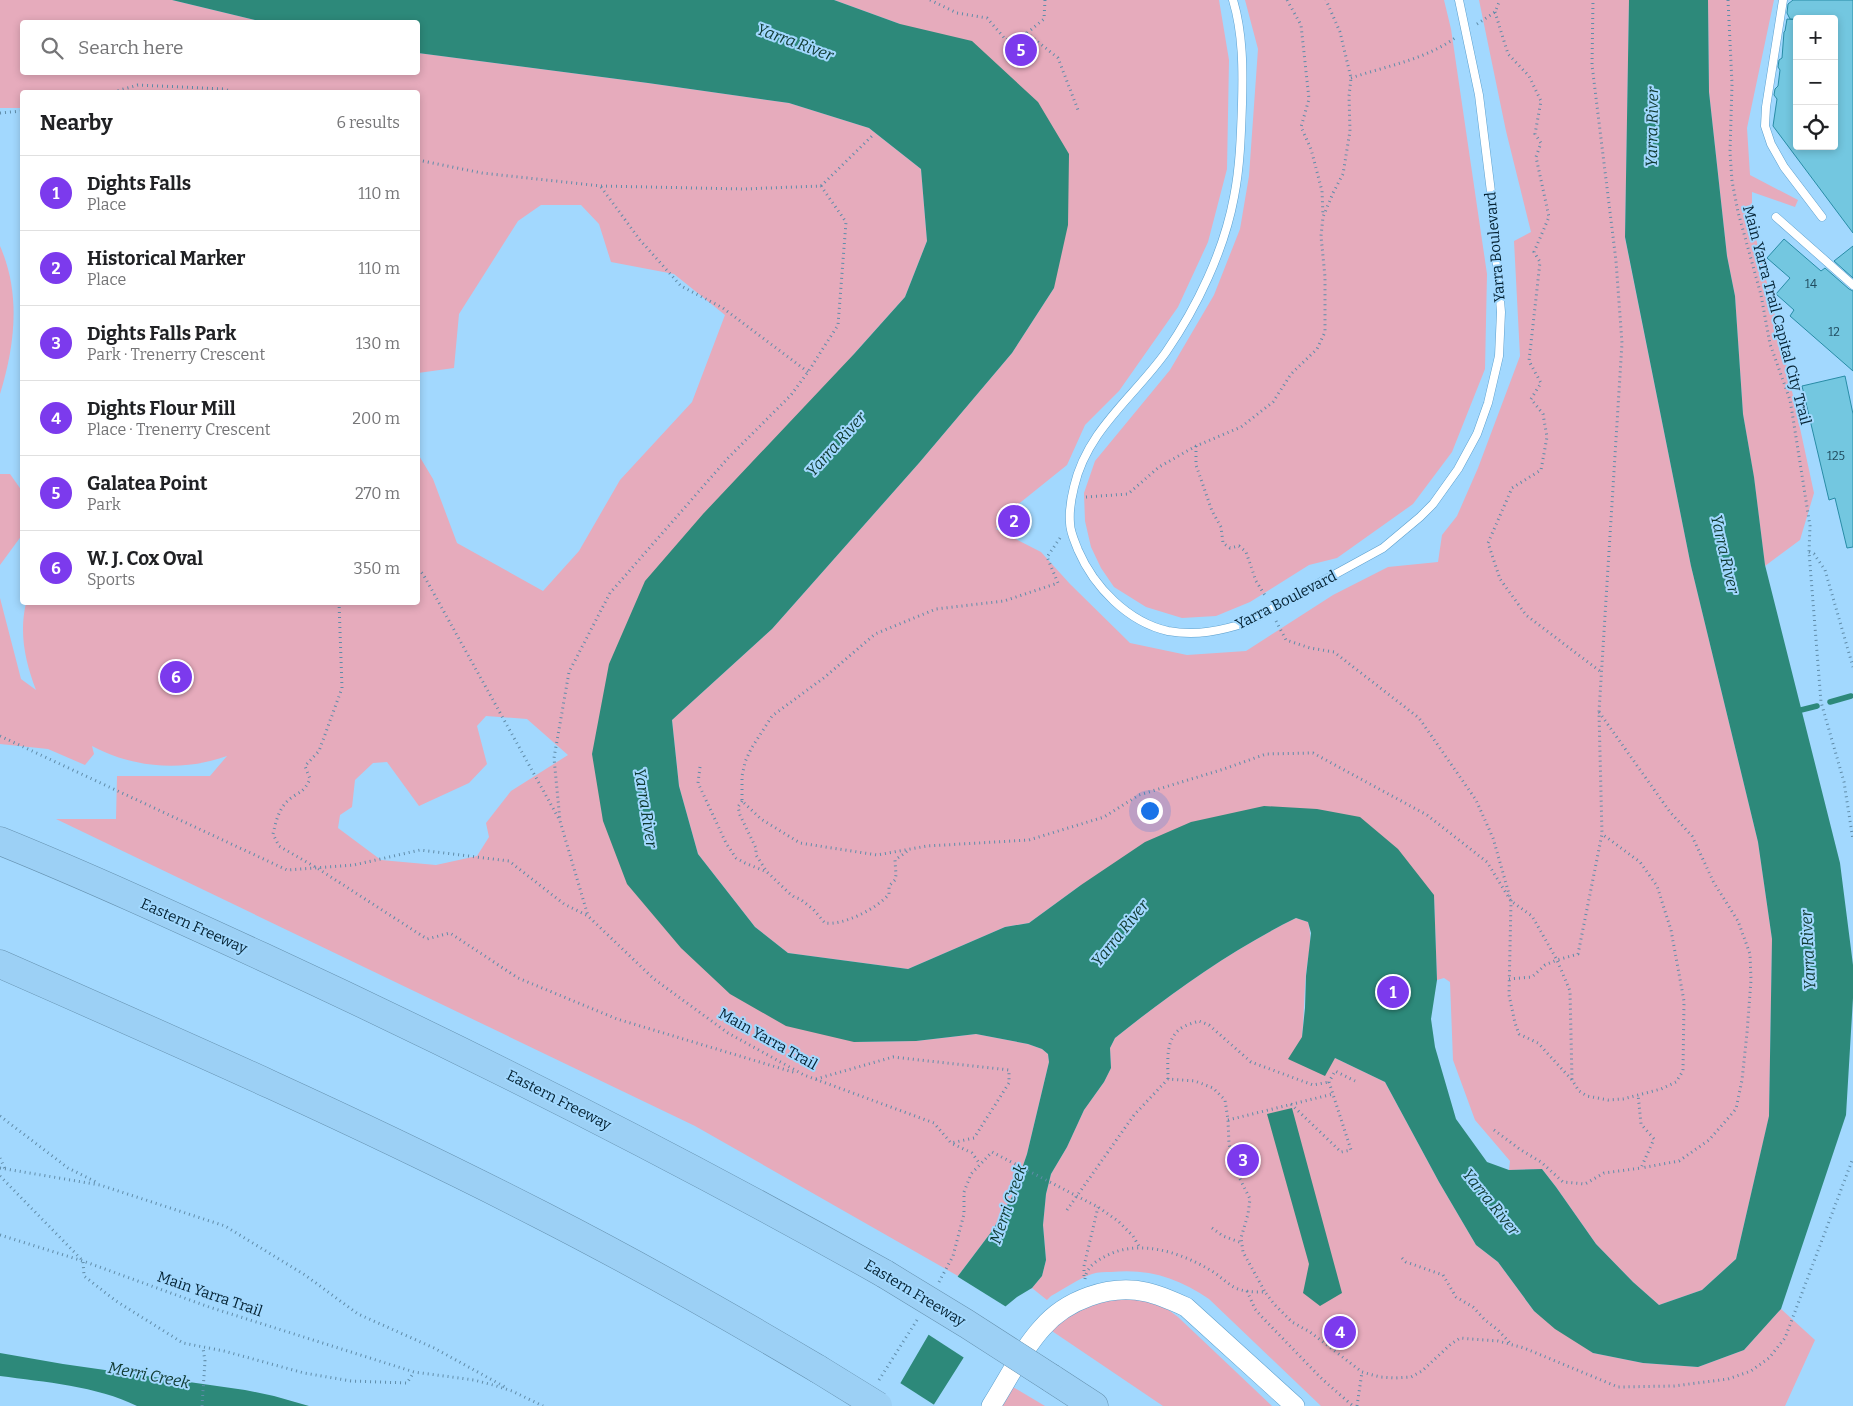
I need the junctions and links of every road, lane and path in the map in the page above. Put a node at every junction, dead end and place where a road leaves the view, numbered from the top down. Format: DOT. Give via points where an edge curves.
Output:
graph roads {
  1 [pos="930,0"];
  2 [pos="1046,0"];
  3 [pos="1233,0"];
  4 [pos="1287,0"];
  5 [pos="1326,0"];
  6 [pos="1460,0"];
  7 [pos="1500,0"];
  8 [pos="1593,0"];
  9 [pos="1728,0"];
  10 [pos="1782,0"];
  11 [pos="1495,12"];
  12 [pos="1466,31"];
  13 [pos="1027,33"];
  14 [pos="1351,78"];
  15 [pos="121,90"];
  16 [pos="227,90"];
  17 [pos="1078,110"];
  18 [pos="20,111"];
  19 [pos="0,113"];
  20 [pos="874,134"];
  21 [pos="420,160"];
  22 [pos="601,186"];
  23 [pos="821,186"];
  24 [pos="1776,217"];
  25 [pos="1822,217"];
  26 [pos="1323,218"];
  27 [pos="1853,285"];
  28 [pos="808,372"];
  29 [pos="1196,446"];
  30 [pos="1069,525"];
  31 [pos="1809,552"];
  32 [pos="420,572"];
  33 [pos="339,605"];
  34 [pos="1270,611"];
  35 [pos="1853,667"];
  36 [pos="1601,672"];
  37 [pos="1599,712"];
  38 [pos="0,736"];
  39 [pos="700,767"];
  40 [pos="742,800"];
  41 [pos="560,821"];
  42 [pos="1602,834"];
  43 [pos="0,840"];
  44 [pos="1853,840"];
  45 [pos="912,849"];
  46 [pos="317,868"];
  47 [pos="767,872"];
  48 [pos="1511,901"];
  49 [pos="588,916"];
  50 [pos="1557,960"];
  51 [pos="0,964"];
  52 [pos="1509,979"];
  53 [pos="804,1075"];
  54 [pos="1168,1078"];
  55 [pos="816,1079"];
  56 [pos="1572,1080"];
  57 [pos="1355,1081"];
  58 [pos="1329,1082"];
  59 [pos="1333,1094"];
  60 [pos="1638,1094"];
  61 [pos="1292,1104"];
  62 [pos="0,1116"];
  63 [pos="1228,1120"];
  64 [pos="1494,1130"];
  65 [pos="950,1143"];
  66 [pos="992,1152"];
  67 [pos="0,1158"];
  68 [pos="1853,1158"];
  69 [pos="980,1164"];
  70 [pos="0,1168"];
  71 [pos="1642,1168"];
  72 [pos="5,1169"];
  73 [pos="0,1176"];
  74 [pos="100,1185"];
  75 [pos="1077,1196"];
  76 [pos="1098,1207"];
  77 [pos="1067,1210"];
  78 [pos="1212,1228"];
  79 [pos="0,1234"];
  80 [pos="1242,1243"];
  81 [pos="1140,1248"];
  82 [pos="1402,1258"];
  83 [pos="83,1261"];
  84 [pos="1247,1291"];
  85 [pos="1265,1292"];
  86 [pos="1511,1345"];
  87 [pos="203,1348"];
  88 [pos="818,1369"];
  89 [pos="414,1372"];
  90 [pos="1362,1372"];
  91 [pos="512,1391"];
  92 [pos="202,1406"];
  93 [pos="543,1406"];
  94 [pos="867,1406"];
  95 [pos="878,1406"];
  96 [pos="991,1406"];
  97 [pos="1094,1406"];
  98 [pos="1294,1406"];
  99 [pos="1353,1406"];
  100 [pos="1357,1406"];
  1 -- 13 [label="path" via="957,13 987,18 1006,40"];
  2 -- 13 [label="path" via="1044,19"];
  3 -- 30 [label="lane, Yarra Boulevard" via="1241,46 1242,95 1239,167 1228,225 1186,319 1162,357 1088,448 1074,486"];
  4 -- 26 [label="path" via="1301,25 1310,99 1301,127 1311,149 1322,191"];
  5 -- 14 [label="path" via="1340,32"];
  6 -- 12 [label="lane, Yarra Boulevard"];
  7 -- 11 [label="path"];
  8 -- 36 [label="path" via="1592,65 1616,261 1622,343"];
  9 -- 31 [label="path, Main Yarra Trail Capital City Trail" via="1732,181 1761,294 1770,344 1790,400 1808,507"];
  10 -- 25 [label="lane" via="1765,126 1784,167"];
  11 -- 12 [label="path"];
  11 -- 36 [label="path" via="1508,54 1529,76 1541,101 1535,134 1541,143 1536,157 1549,217 1534,252 1540,262 1529,361 1541,383 1531,399 1543,414 1547,437 1541,470 1512,488 1488,543 1500,578 1526,615"];
  12 -- 14 [label="path" via="1418,58"];
  12 -- 34 [label="lane, Yarra Boulevard" via="1488,163 1501,312 1499,356 1488,403 1477,434 1458,469 1420,517 1383,548"];
  13 -- 17 [label="path" via="1058,58"];
  14 -- 26 [label="path" via="1350,130 1343,174"];
  15 -- 16 [label="path" via="138,86"];
  18 -- 19 [label="path"];
  20 -- 23 [label="path"];
  21 -- 22 [label="path" via="482,173"];
  22 -- 23 [label="path" via="742,189"];
  22 -- 28 [label="path" via="640,240 681,286 723,308"];
  23 -- 28 [label="path" via="846,222 838,325"];
  24 -- 27 [label="lane"];
  26 -- 29 [label="path" via="1324,332 1317,349 1290,374 1273,402 1257,415 1241,427"];
  28 -- 41 [label="path" via="610,593 569,672 554,758"];
  29 -- 30 [label="path" via="1159,467 1128,494 1086,496"];
  29 -- 34 [label="path" via="1201,484 1221,527 1223,543 1230,548 1239,546 1246,552"];
  30 -- 34 [label="lane, Yarra Boulevard" via="1092,576 1123,609 1143,622 1188,633 1211,632 1241,624"];
  30 -- 40 [label="path" via="1047,556 1058,583 1004,601 936,609 875,634 772,716 745,762"];
  31 -- 35 [label="path" via="1825,570"];
  31 -- 44 [label="path, Main Yarra Trail Capital City Trail" via="1821,702 1844,782"];
  32 -- 41 [label="path"];
  33 -- 46 [label="path" via="342,688 320,751 305,766 310,779 304,791 290,799 278,814 273,834 279,846"];
  34 -- 48 [label="path" via="1286,640 1334,652 1419,718 1476,800 1494,838"];
  36 -- 37 [label="path"];
  37 -- 42 [label="path"];
  37 -- 71 [label="path" via="1670,812 1692,836 1714,883 1738,921 1750,954 1747,1033 1736,1109 1709,1140 1680,1161"];
  38 -- 46 [label="path, Main Yarra Trail" via="287,870"];
  39 -- 47 [label="path" via="698,783 726,843 736,858"];
  40 -- 45 [label="path" via="761,819 800,843 877,855"];
  40 -- 47 [label="path" via="738,807 740,816 756,848 756,855"];
  41 -- 49 [label="path"];
  42 -- 50 [label="path" via="1578,954"];
  42 -- 60 [label="path" via="1640,862 1657,886 1671,930 1684,1002 1683,1071 1676,1082"];
  43 -- 97 [label="highway, Eastern Freeway, bridge" via="161,910 466,1053 618,1129 885,1274"];
  45 -- 47 [label="path" via="895,860 895,880 889,886 886,898 861,914 833,924 825,923 813,909 789,893"];
  45 -- 48 [label="path" via="1028,840 1104,817 1139,795 1266,754 1313,753 1427,815 1488,862"];
  46 -- 49 [label="path, Main Yarra Trail" via="354,865 420,850 509,861 564,904"];
  46 -- 53 [label="path" via="427,939 450,933 518,978 617,1019"];
  48 -- 50 [label="path" via="1532,916"];
  48 -- 52 [label="path"];
  49 -- 53 [label="path, Main Yarra Trail" via="662,984 728,1033"];
  50 -- 52 [label="path" via="1545,965 1532,977"];
  50 -- 56 [label="path" via="1570,991"];
  51 -- 88 [label="highway" via="358,1124 454,1171 628,1260"];
  52 -- 56 [label="path" via="1509,995 1519,1034 1538,1042"];
  53 -- 55 [label="path, Main Yarra Trail"];
  54 -- 58 [label="path" via="1168,1047 1173,1036 1180,1028 1199,1021 1209,1025 1251,1062 1313,1085"];
  54 -- 63 [label="path" via="1195,1081 1213,1088 1225,1100"];
  54 -- 75 [label="path" via="1134,1115"];
  55 -- 65 [label="path, Main Yarra Trail" via="934,1123"];
  55 -- 65 [label="path" via="893,1057 1009,1070 1009,1083 974,1138"];
  56 -- 60 [label="path" via="1579,1092 1587,1096 1608,1100"];
  57 -- 58 [label="path" via="1335,1071"];
  58 -- 59 [label="path"];
  59 -- 61 [label="path"];
  59 -- 61 [label="path" via="1351,1150 1341,1152"];
  60 -- 71 [label="path" via="1641,1124 1654,1139"];
  61 -- 63 [label="path"];
  62 -- 74 [label="path" via="68,1168"];
  63 -- 80 [label="path" via="1229,1144 1237,1173 1250,1199"];
  64 -- 71 [label="path" via="1541,1162 1563,1182 1585,1184 1604,1173"];
  65 -- 69 [label="path, Main Yarra Trail" via="972,1153"];
  66 -- 75 [label="path"];
  67 -- 72 [label="path"];
  68 -- 86 [label="path" via="1785,1338 1769,1358 1751,1371 1728,1379 1674,1386 1618,1387"];
  70 -- 72 [label="path"];
  72 -- 74 [label="path"];
  73 -- 83 [label="path"];
  74 -- 91 [label="path" via="224,1226 306,1275 358,1314 434,1348"];
  75 -- 76 [label="path"];
  75 -- 77 [label="path"];
  76 -- 81 [label="path" via="1118,1221"];
  76 -- 81 [label="path" via="1084,1279 1097,1260 1124,1248"];
  78 -- 80 [label="path"];
  79 -- 83 [label="path, Main Yarra Trail"];
  80 -- 85 [label="path" via="1243,1252"];
  81 -- 84 [label="path" via="1193,1261 1231,1286"];
  82 -- 86 [label="path" via="1443,1275 1456,1297 1473,1307"];
  83 -- 87 [label="path" via="84,1276 116,1301 183,1343"];
  83 -- 89 [label="path, Main Yarra Trail" via="209,1307"];
  84 -- 85 [label="path"];
  84 -- 99 [label="path" via="1261,1316"];
  85 -- 90 [label="path" via="1292,1322"];
  86 -- 90 [label="path" via="1460,1338 1411,1377 1380,1378"];
  87 -- 89 [label="path" via="304,1374 351,1381 407,1383"];
  87 -- 92 [label="path"];
  88 -- 94 [label="highway, bridge"];
  88 -- 95 [label="highway, bridge"];
  89 -- 91 [label="path, Main Yarra Trail" via="474,1380"];
  90 -- 100 [label="path"];
  91 -- 93 [label="path"];
  96 -- 98 [label="street" via="1037,1334 1054,1316 1093,1295 1127,1290 1164,1296 1186,1307"];
}
